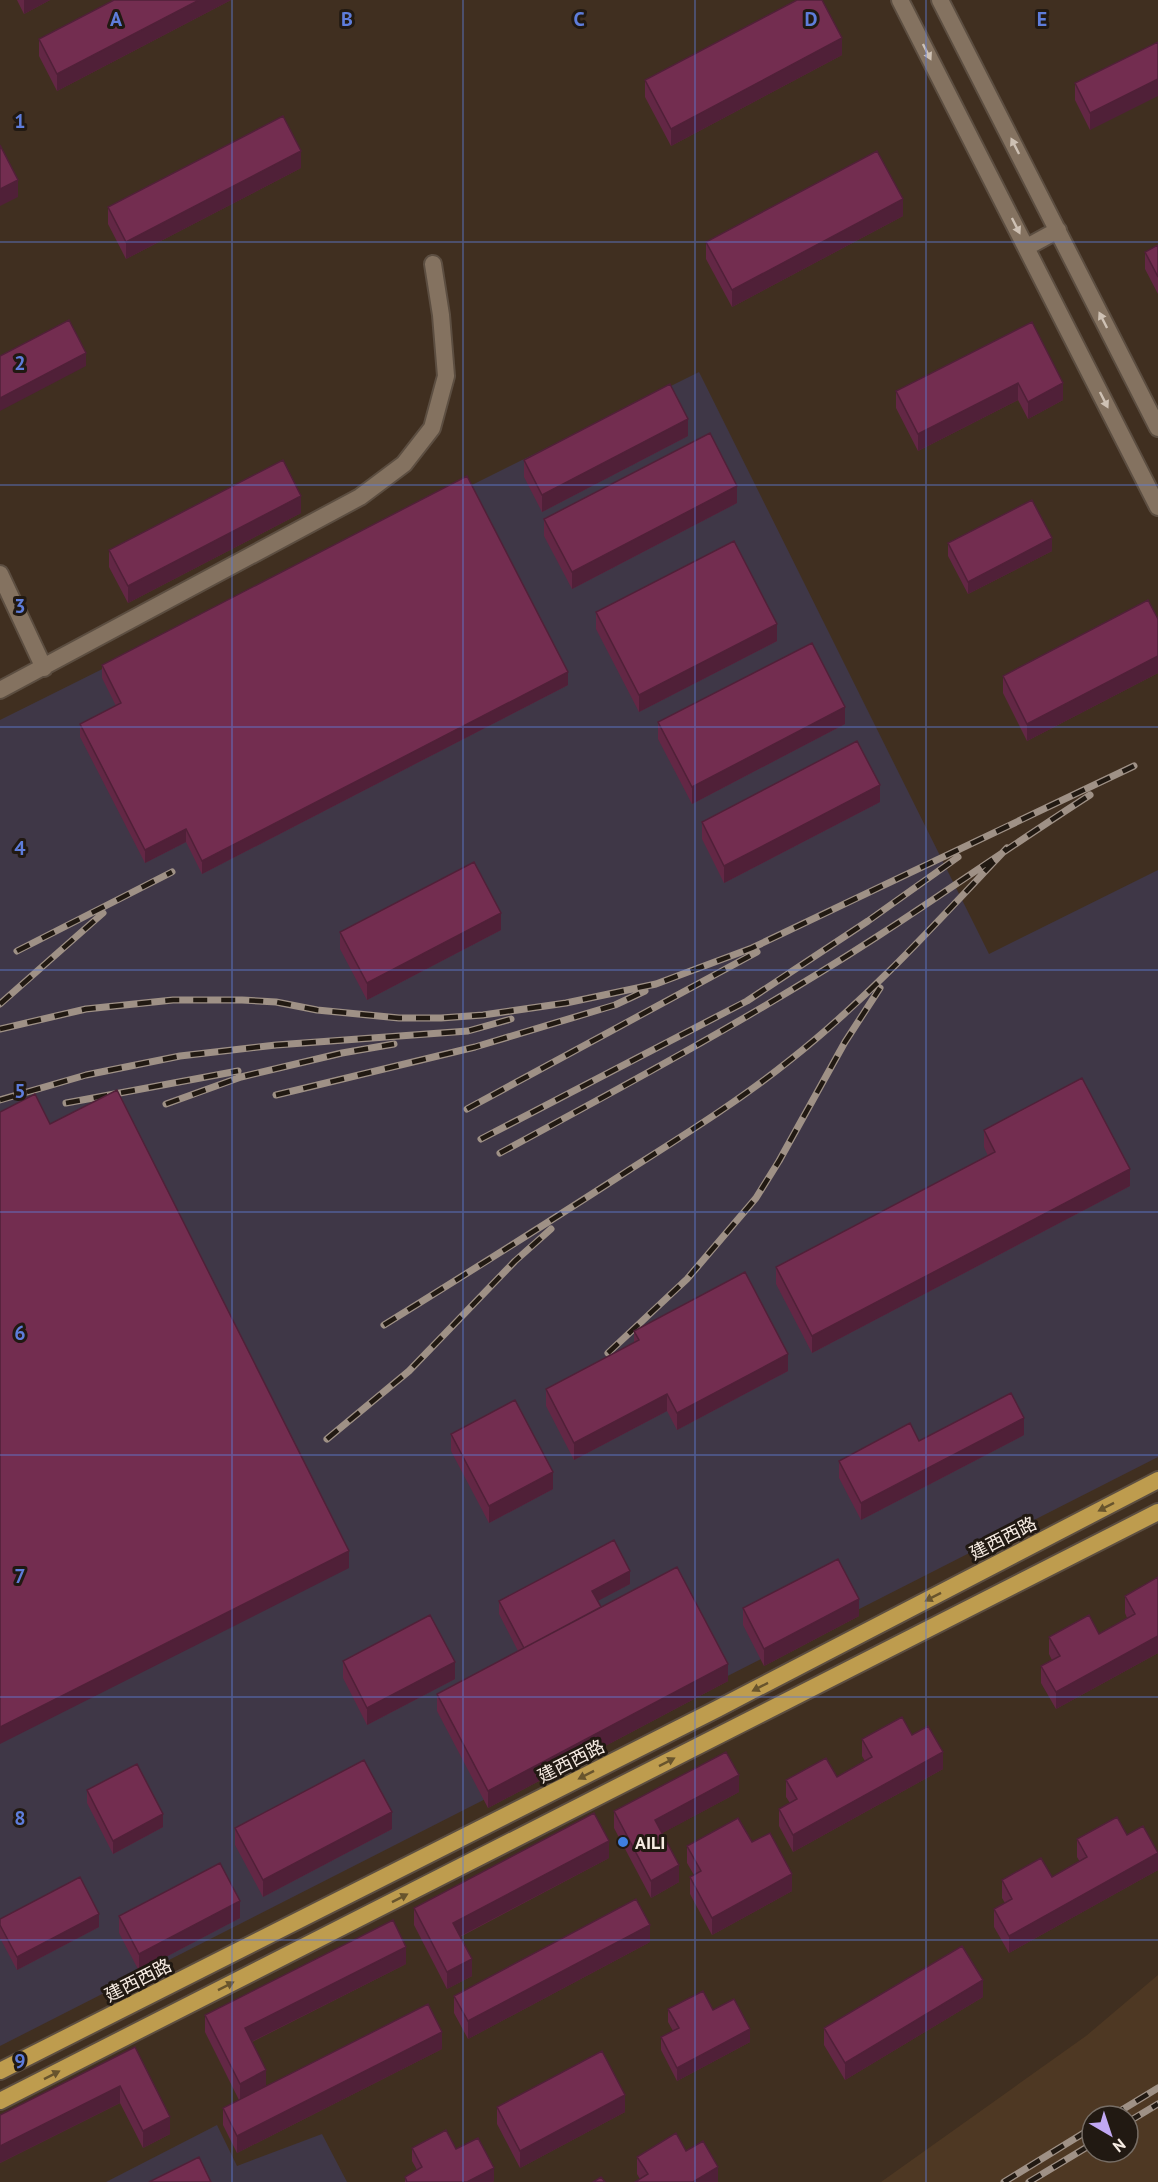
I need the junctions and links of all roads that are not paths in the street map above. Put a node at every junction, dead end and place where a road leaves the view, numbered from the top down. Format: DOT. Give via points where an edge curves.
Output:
graph roads {
  1 [pos="900,0"];
  2 [pos="940,0"];
  3 [pos="1058,230"];
  4 [pos="1027,246"];
  5 [pos="433,264"];
  6 [pos="1158,428"];
  7 [pos="1158,507"];
  8 [pos="0,574"];
  9 [pos="44,668"];
  10 [pos="0,690"];
  11 [pos="1158,1480"];
  12 [pos="1158,1512"];
  13 [pos="0,2071"];
  14 [pos="0,2101"];
  1 -- 4 [label="street, one-way"];
  3 -- 2 [label="street, one-way"];
  3 -- 4 [label="street"];
  6 -- 3 [label="street, one-way"];
  4 -- 7 [label="street, one-way"];
  5 -- 9 [label="street" via="446,376 432,428 404,464 360,497"];
  8 -- 9 [label="street"];
  9 -- 10 [label="street"];
  11 -- 13 [label="highway, 建西西路, one-way" via="717,1709"];
  14 -- 12 [label="highway, one-way"];
}
